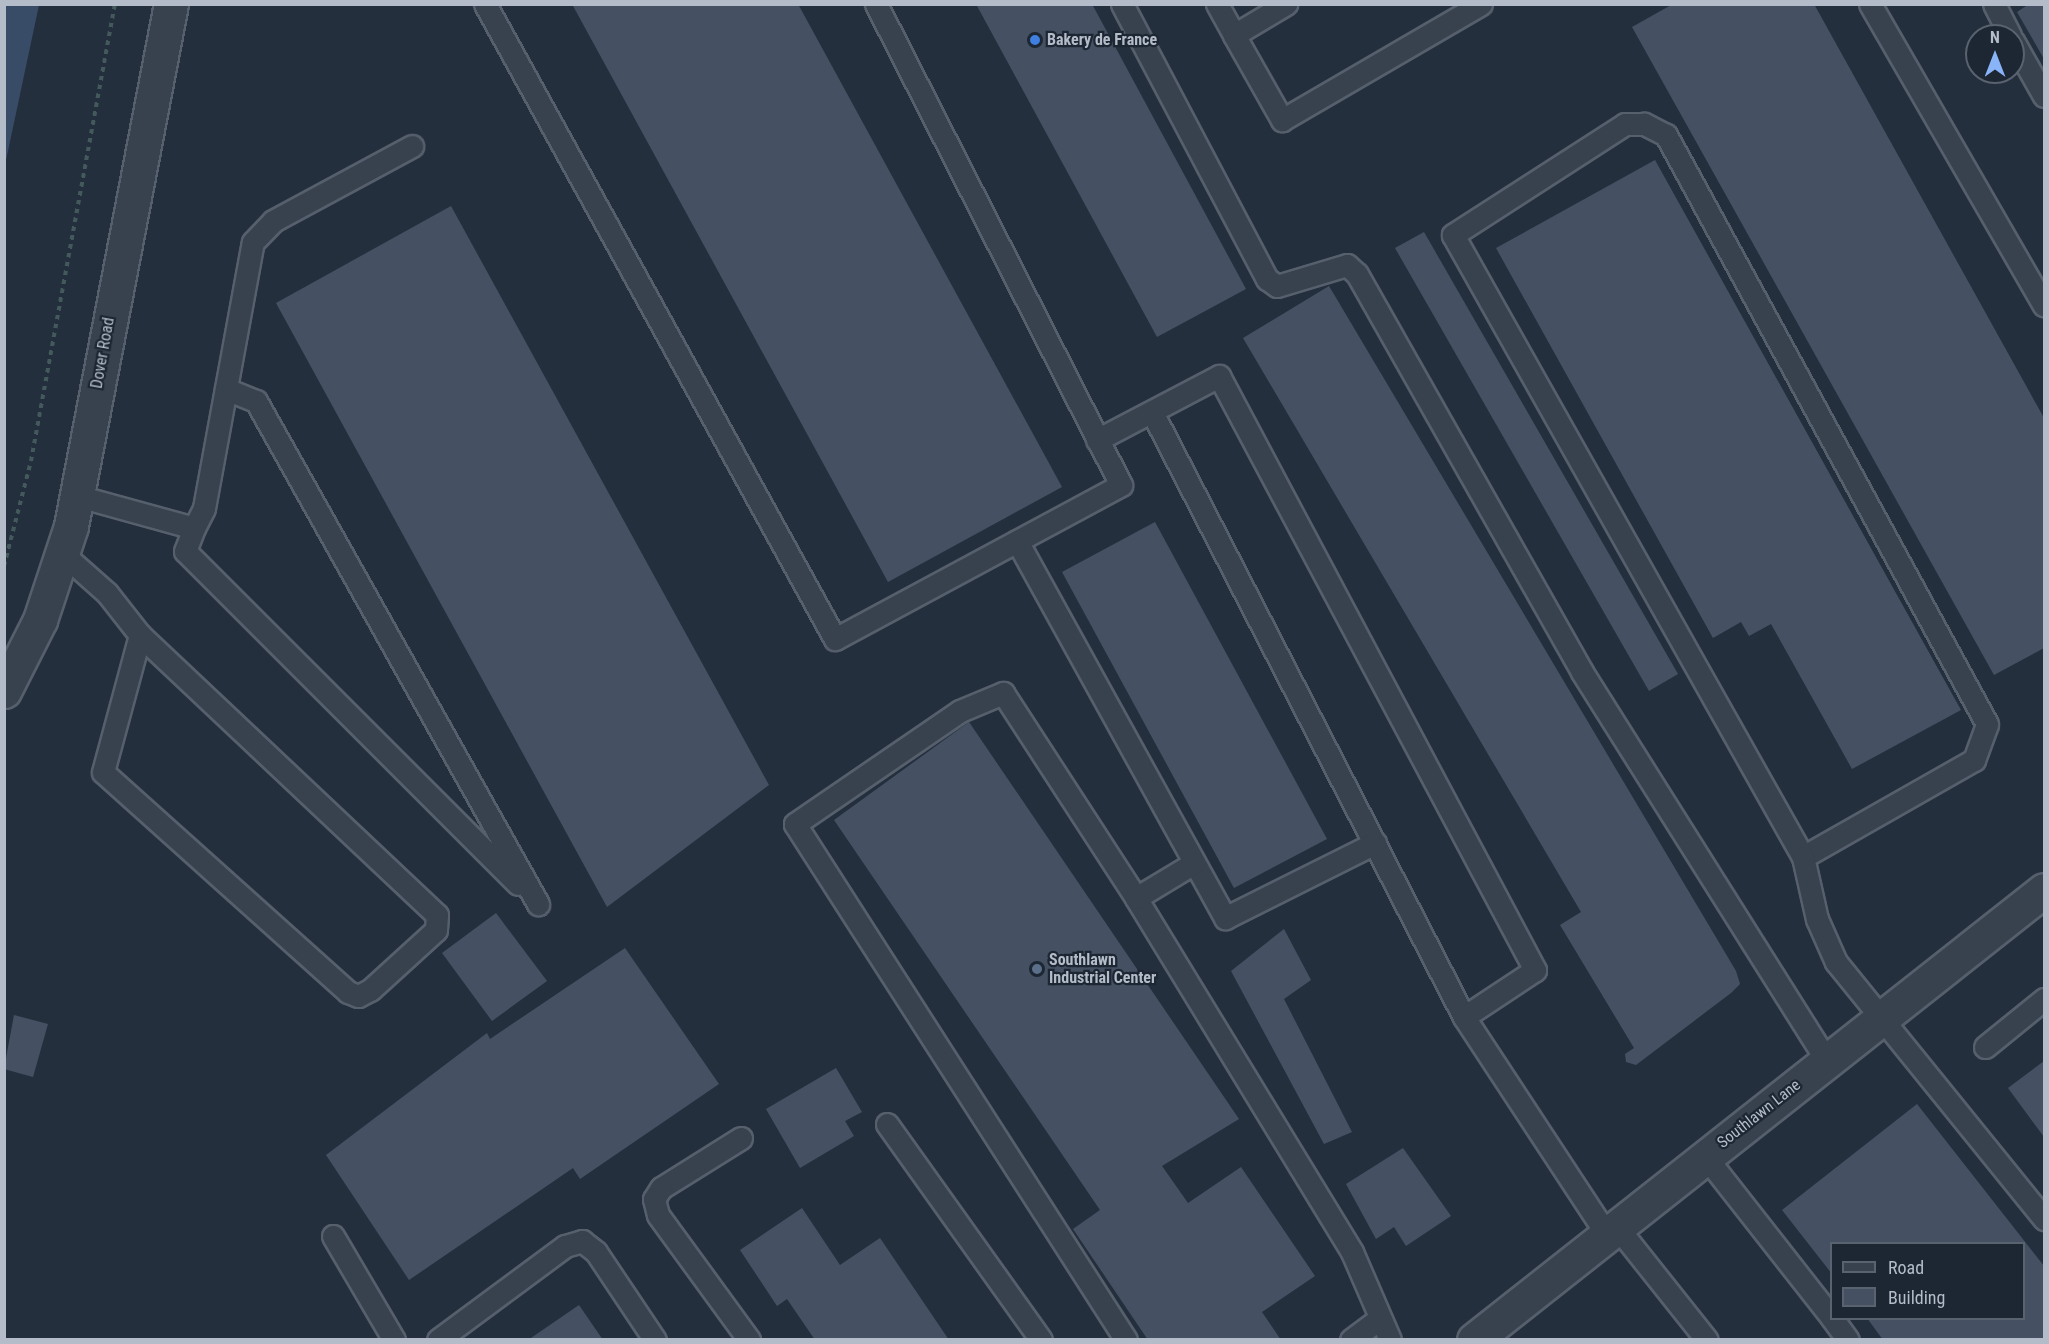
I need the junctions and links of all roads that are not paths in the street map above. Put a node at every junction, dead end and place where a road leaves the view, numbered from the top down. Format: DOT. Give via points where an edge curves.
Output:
graph roads {
  1 [pos="171,4"];
  2 [pos="485,4"];
  3 [pos="876,4"];
  4 [pos="1122,4"];
  5 [pos="1217,4"];
  6 [pos="1286,4"];
  7 [pos="1481,4"];
  8 [pos="1870,4"];
  9 [pos="1994,4"];
  10 [pos="2004,24"];
  11 [pos="1234,35"];
  12 [pos="2025,62"];
  13 [pos="2044,96"];
  14 [pos="412,146"];
  15 [pos="2044,305"];
  16 [pos="226,389"];
  17 [pos="1152,414"];
  18 [pos="1097,440"];
  19 [pos="78,496"];
  20 [pos="194,528"];
  21 [pos="1017,541"];
  22 [pos="63,554"];
  23 [pos="141,635"];
  24 [pos="4,691"];
  25 [pos="1375,843"];
  26 [pos="1803,857"];
  27 [pos="1194,863"];
  28 [pos="2042,897"];
  29 [pos="1136,898"];
  30 [pos="2044,999"];
  31 [pos="1464,1017"];
  32 [pos="1880,1018"];
  33 [pos="1985,1047"];
  34 [pos="1826,1060"];
  35 [pos="887,1124"];
  36 [pos="741,1138"];
  37 [pos="1705,1156"];
  38 [pos="2044,1219"];
  39 [pos="1612,1231"];
  40 [pos="333,1236"];
  41 [pos="1830,1315"];
  42 [pos="1378,1320"];
  43 [pos="1833,1320"];
  44 [pos="394,1340"];
  45 [pos="438,1340"];
  46 [pos="655,1340"];
  47 [pos="749,1340"];
  48 [pos="1041,1340"];
  49 [pos="1126,1340"];
  50 [pos="1351,1340"];
  51 [pos="1390,1340"];
  52 [pos="1474,1340"];
  53 [pos="1707,1340"];
  54 [pos="1848,1340"];
  1 -- 19 [label="street, Dover Road"];
  2 -- 21 [label="lane" via="835,639"];
  3 -- 18 [label="lane"];
  4 -- 34 [label="lane" via="1267,279 1277,286 1347,265 1357,274 1582,672"];
  5 -- 11 [label="lane"];
  6 -- 11 [label="lane"];
  7 -- 11 [label="lane" via="1282,120"];
  8 -- 15 [label="lane"];
  9 -- 10 [label="lane"];
  12 -- 13 [label="lane"];
  14 -- 16 [label="lane" via="273,222 253,242"];
  16 -- 20 [label="lane" via="204,508"];
  16 -- 20 [label="lane" via="256,401 538,904 185,550"];
  17 -- 18 [label="lane"];
  17 -- 25 [label="lane"];
  17 -- 31 [label="lane" via="1219,376 1535,970"];
  18 -- 21 [label="lane" via="1120,485"];
  19 -- 20 [label="lane"];
  19 -- 22 [label="street, Dover Road"];
  21 -- 27 [label="lane"];
  22 -- 23 [label="lane" via="107,593"];
  22 -- 24 [label="street, Dover Road" via="40,620"];
  23 -- 23 [label="lane" via="437,915 436,930 370,990 358,996 348,992 103,772"];
  25 -- 27 [label="lane" via="1225,918"];
  25 -- 31 [label="lane"];
  26 -- 26 [label="lane" via="1453,235 1625,124 1644,124 1666,135 1987,723 1974,760"];
  26 -- 32 [label="lane" via="1816,919 1836,962"];
  27 -- 29 [label="lane"];
  28 -- 32 [label="street, Southlawn Lane"];
  29 -- 42 [label="lane" via="1352,1252"];
  29 -- 49 [label="lane" via="1003,693 960,711 795,824"];
  30 -- 33 [label="lane"];
  31 -- 39 [label="lane"];
  32 -- 34 [label="street, Southlawn Lane"];
  32 -- 38 [label="lane"];
  34 -- 37 [label="street, Southlawn Lane"];
  35 -- 48 [label="lane"];
  36 -- 47 [label="lane" via="661,1188 654,1199 658,1215"];
  37 -- 39 [label="street, Southlawn Lane"];
  37 -- 41 [label="lane"];
  39 -- 52 [label="street, Southlawn Lane"];
  39 -- 53 [label="lane"];
  40 -- 44 [label="lane"];
  42 -- 50 [label="lane"];
  42 -- 51 [label="lane"];
  43 -- 54 [label="lane"];
  45 -- 46 [label="lane" via="566,1246 582,1241 596,1252"];
}
